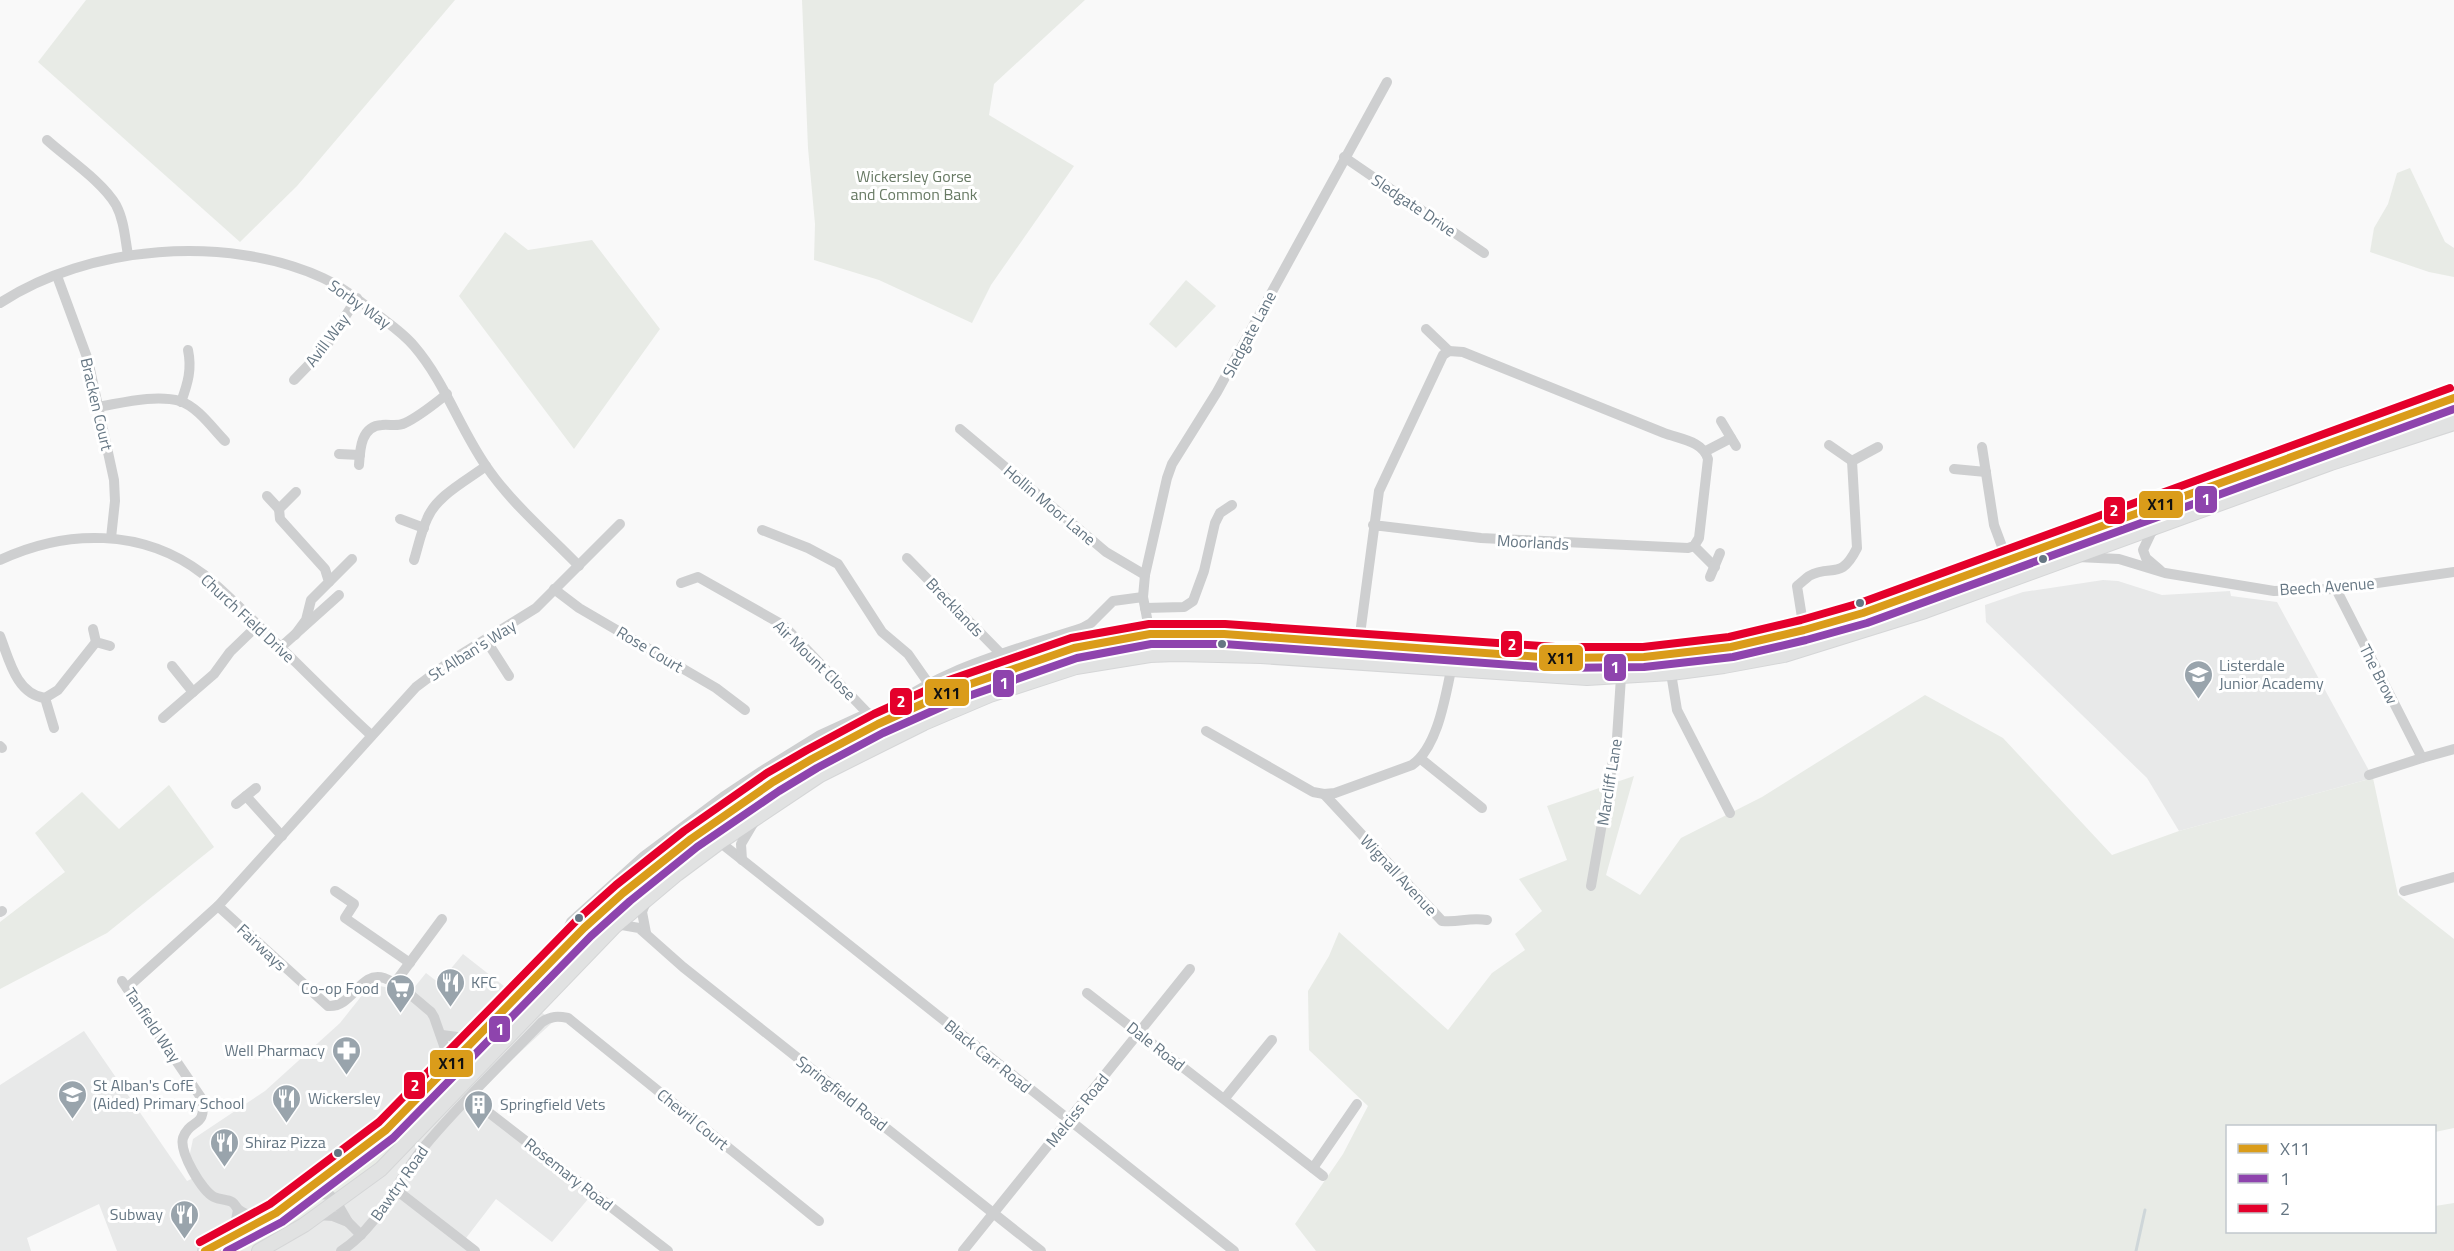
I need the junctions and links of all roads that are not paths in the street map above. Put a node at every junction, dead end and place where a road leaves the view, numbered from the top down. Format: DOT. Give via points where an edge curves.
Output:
graph roads {
  1 [pos="1387,82"];
  2 [pos="47,140"];
  3 [pos="1344,157"];
  4 [pos="1484,253"];
  5 [pos="128,255"];
  6 [pos="57,276"];
  7 [pos="357,298"];
  8 [pos="0,303"];
  9 [pos="1426,329"];
  10 [pos="188,350"];
  11 [pos="1449,351"];
  12 [pos="294,380"];
  13 [pos="447,394"];
  14 [pos="2454,398"];
  15 [pos="181,402"];
  16 [pos="97,407"];
  17 [pos="1721,421"];
  18 [pos="2454,423"];
  19 [pos="960,429"];
  20 [pos="225,441"];
  21 [pos="1829,445"];
  22 [pos="1878,447"];
  23 [pos="1982,447"];
  24 [pos="1706,451"];
  25 [pos="339,454"];
  26 [pos="1852,461"];
  27 [pos="486,466"];
  28 [pos="1954,469"];
  29 [pos="1986,472"];
  30 [pos="296,492"];
  31 [pos="267,496"];
  32 [pos="1232,505"];
  33 [pos="279,509"];
  34 [pos="400,519"];
  35 [pos="2164,523"];
  36 [pos="620,524"];
  37 [pos="1373,525"];
  38 [pos="424,528"];
  39 [pos="762,530"];
  40 [pos="111,538"];
  41 [pos="1694,546"];
  42 [pos="1720,553"];
  43 [pos="2073,557"];
  44 [pos="907,558"];
  45 [pos="352,559"];
  46 [pos="0,560"];
  47 [pos="414,560"];
  48 [pos="2007,560"];
  49 [pos="579,566"];
  50 [pos="1714,567"];
  51 [pos="2454,572"];
  52 [pos="2165,573"];
  53 [pos="1145,575"];
  54 [pos="1710,578"];
  55 [pos="329,582"];
  56 [pos="681,583"];
  57 [pos="554,589"];
  58 [pos="2336,589"];
  59 [pos="339,595"];
  60 [pos="1144,602"];
  61 [pos="258,626"];
  62 [pos="93,629"];
  63 [pos="1804,630"];
  64 [pos="1150,634"];
  65 [pos="295,635"];
  66 [pos="0,636"];
  67 [pos="1280,637"];
  68 [pos="486,640"];
  69 [pos="96,642"];
  70 [pos="1359,642"];
  71 [pos="110,646"];
  72 [pos="281,648"];
  73 [pos="1809,648"];
  74 [pos="1002,655"];
  75 [pos="1325,661"];
  76 [pos="172,666"];
  77 [pos="1392,666"];
  78 [pos="1451,670"];
  79 [pos="1671,673"];
  80 [pos="509,676"];
  81 [pos="1621,677"];
  82 [pos="929,684"];
  83 [pos="193,692"];
  84 [pos="45,698"];
  85 [pos="745,710"];
  86 [pos="868,712"];
  87 [pos="163,718"];
  88 [pos="878,724"];
  89 [pos="54,728"];
  90 [pos="1206,731"];
  91 [pos="371,735"];
  92 [pos="2454,748"];
  93 [pos="2422,758"];
  94 [pos="1421,759"];
  95 [pos="2369,775"];
  96 [pos="256,788"];
  97 [pos="1324,794"];
  98 [pos="246,796"];
  99 [pos="236,804"];
  100 [pos="737,806"];
  101 [pos="1482,808"];
  102 [pos="1730,813"];
  103 [pos="753,819"];
  104 [pos="707,827"];
  105 [pos="282,836"];
  106 [pos="720,842"];
  107 [pos="742,860"];
  108 [pos="2454,877"];
  109 [pos="1591,886"];
  110 [pos="335,891"];
  111 [pos="2404,891"];
  112 [pos="648,898"];
  113 [pos="218,906"];
  114 [pos="442,919"];
  115 [pos="1487,920"];
  116 [pos="614,927"];
  117 [pos="646,933"];
  118 [pos="553,959"];
  119 [pos="410,963"];
  120 [pos="1190,969"];
  121 [pos="125,984"];
  122 [pos="394,984"];
  123 [pos="1087,993"];
  124 [pos="568,1018"];
  125 [pos="485,1030"];
  126 [pos="1140,1033"];
  127 [pos="442,1035"];
  128 [pos="1272,1040"];
  129 [pos="439,1077"];
  130 [pos="470,1098"];
  131 [pos="1225,1098"];
  132 [pos="1357,1104"];
  133 [pos="1069,1120"];
  134 [pos="1312,1168"];
  135 [pos="1323,1176"];
  136 [pos="395,1189"];
  137 [pos="337,1203"];
  138 [pos="238,1210"];
  139 [pos="994,1214"];
  140 [pos="273,1215"];
  141 [pos="318,1215"];
  142 [pos="819,1221"];
  143 [pos="348,1222"];
  144 [pos="361,1235"];
  145 [pos="222,1243"];
  146 [pos="206,1251"];
  147 [pos="259,1251"];
  148 [pos="341,1251"];
  149 [pos="475,1251"];
  150 [pos="668,1251"];
  151 [pos="963,1251"];
  152 [pos="1041,1251"];
  153 [pos="1234,1251"];
  1 -- 3 [label="street, Sledgate Lane"];
  2 -- 5 [label="street" via="105,190 116,205"];
  3 -- 4 [label="street, Sledgate Drive"];
  3 -- 53 [label="street, Sledgate Lane" via="1217,392 1172,464"];
  5 -- 6 [label="street, Sorby Way"];
  5 -- 7 [label="street, Sorby Way" via="174,251 250,256 322,278"];
  6 -- 8 [label="street, Sorby Way"];
  6 -- 16 [label="street, Bracken Court" via="88,360"];
  7 -- 12 [label="street, Avill Way" via="325,348"];
  7 -- 13 [label="street, Sorby Way" via="413,345"];
  9 -- 11 [label="street"];
  10 -- 15 [label="street" via="191,364"];
  11 -- 24 [label="street" via="1463,352 1695,443"];
  11 -- 37 [label="street" via="1439,361 1379,491"];
  13 -- 25 [label="street" via="404,424 372,428 362,440 359,460"];
  13 -- 27 [label="street, Sorby Way"];
  14 -- 48 [label="main road"];
  15 -- 16 [label="street" via="141,400"];
  15 -- 20 [label="street" via="198,413"];
  16 -- 40 [label="street, Bracken Court" via="114,480"];
  17 -- 24 [label="street" via="1734,442"];
  18 -- 35 [label="main road, Bawtry Road"];
  19 -- 53 [label="street, Hollin Moor Lane" via="1106,552"];
  21 -- 26 [label="street"];
  22 -- 26 [label="street"];
  23 -- 29 [label="street"];
  24 -- 41 [label="street" via="1701,528"];
  26 -- 63 [label="street" via="1857,548 1841,570 1810,575 1797,586"];
  27 -- 38 [label="street" via="443,498 427,517"];
  27 -- 49 [label="street, Sorby Way"];
  28 -- 29 [label="street"];
  29 -- 48 [label="street" via="1994,525"];
  30 -- 33 [label="street"];
  31 -- 33 [label="street"];
  32 -- 60 [label="street" via="1220,513 1215,523 1204,571 1190,604 1181,608"];
  33 -- 55 [label="street" via="279,519 325,569"];
  34 -- 38 [label="street"];
  35 -- 43 [label="main road, Bawtry Road"];
  35 -- 52 [label="street" via="2151,533 2143,550 2151,564"];
  36 -- 49 [label="street, St Alban's Way"];
  37 -- 41 [label="street, Moorlands" via="1536,542 1665,549"];
  37 -- 70 [label="street"];
  38 -- 47 [label="street"];
  39 -- 82 [label="street" via="838,564 882,632 908,654"];
  40 -- 46 [label="street, Church Field Drive" via="88,536 48,542"];
  40 -- 61 [label="street, Church Field Drive" via="162,551 186,562"];
  41 -- 50 [label="street"];
  42 -- 50 [label="street"];
  43 -- 52 [label="street, Beech Avenue" via="2119,559"];
  43 -- 73 [label="main road, Bawtry Road"];
  44 -- 74 [label="street, Brecklands"];
  45 -- 55 [label="street"];
  48 -- 63 [label="main road" via="1863,613"];
  49 -- 57 [label="street, St Alban's Way"];
  50 -- 54 [label="street"];
  51 -- 58 [label="street, Beech Avenue"];
  52 -- 58 [label="street, Beech Avenue" via="2274,591"];
  53 -- 60 [label="street, Sledgate Lane"];
  55 -- 65 [label="street" via="311,600 306,620"];
  56 -- 86 [label="street, Air Mount Close" via="698,577 783,625"];
  57 -- 68 [label="street, St Alban's Way" via="536,608"];
  57 -- 85 [label="street, Rose Court" via="579,608 716,688"];
  58 -- 93 [label="street, The Brow"];
  59 -- 65 [label="street"];
  60 -- 64 [label="street"];
  60 -- 74 [label="street" via="1113,601 1082,628"];
  61 -- 72 [label="street, Church Field Drive"];
  61 -- 83 [label="street"];
  62 -- 69 [label="street"];
  63 -- 70 [label="main road" via="1731,647 1644,657 1555,658"];
  63 -- 73 [label="street"];
  64 -- 67 [label="main road"];
  64 -- 88 [label="main road" via="1074,648 1026,663 925,701"];
  65 -- 72 [label="street"];
  66 -- 84 [label="street" via="19,683 28,692"];
  67 -- 70 [label="main road"];
  67 -- 75 [label="main road" via="1323,648"];
  68 -- 80 [label="street"];
  68 -- 91 [label="street, St Alban's Way" via="416,687"];
  69 -- 71 [label="street"];
  69 -- 84 [label="street" via="58,690"];
  70 -- 77 [label="street" via="1368,655"];
  72 -- 91 [label="street, Church Field Drive"];
  73 -- 79 [label="main road, Bawtry Road"];
  74 -- 82 [label="street"];
  75 -- 77 [label="main road, Bawtry Road"];
  75 -- 103 [label="main road, Bawtry Road" via="1176,654 1076,667 990,695 924,723 820,775"];
  76 -- 83 [label="street"];
  77 -- 78 [label="main road, Bawtry Road"];
  78 -- 81 [label="main road, Bawtry Road"];
  78 -- 94 [label="street" via="1444,703"];
  79 -- 81 [label="main road, Bawtry Road"];
  79 -- 102 [label="street" via="1677,710"];
  81 -- 109 [label="street, Marcliff Lane" via="1617,738"];
  82 -- 88 [label="street" via="898,702"];
  83 -- 87 [label="street"];
  84 -- 89 [label="street"];
  86 -- 88 [label="street, Air Mount Close"];
  86 -- 118 [label="street" via="820,735 762,771 644,856 571,922"];
  88 -- 100 [label="main road"];
  90 -- 97 [label="street" via="1313,792"];
  91 -- 105 [label="street, St Alban's Way"];
  92 -- 93 [label="street"];
  93 -- 95 [label="street"];
  94 -- 97 [label="street"];
  94 -- 101 [label="street"];
  96 -- 98 [label="street"];
  97 -- 115 [label="street, Wignall Avenue" via="1442,921"];
  98 -- 99 [label="street"];
  98 -- 105 [label="street"];
  100 -- 103 [label="main road"];
  100 -- 104 [label="main road"];
  103 -- 106 [label="main road, Bawtry Road"];
  103 -- 107 [label="street" via="741,844"];
  104 -- 106 [label="street, Black Carr Road"];
  104 -- 118 [label="main road" via="623,893"];
  105 -- 113 [label="street, St Alban's Way"];
  106 -- 107 [label="street, Black Carr Road"];
  106 -- 112 [label="main road, Bawtry Road"];
  107 -- 133 [label="street, Black Carr Road"];
  108 -- 111 [label="street"];
  110 -- 119 [label="street" via="354,904 345,918"];
  112 -- 116 [label="main road, Bawtry Road"];
  112 -- 117 [label="street" via="642,912"];
  113 -- 121 [label="street, St Alban's Way"];
  113 -- 122 [label="street, Fairways" via="328,1006 343,1003 371,978 384,978"];
  114 -- 119 [label="street"];
  116 -- 117 [label="street" via="633,926"];
  116 -- 137 [label="main road, Bawtry Road" via="409,1142"];
  117 -- 139 [label="street, Springfield Road" via="682,967"];
  118 -- 125 [label="main road"];
  119 -- 122 [label="street"];
  120 -- 126 [label="street, Melciss Road"];
  121 -- 138 [label="street, Tanfield Way" via="202,1100 201,1120 183,1137 185,1158 213,1197 231,1201"];
  122 -- 127 [label="street" via="431,1012"];
  123 -- 126 [label="street, Dale Road"];
  124 -- 130 [label="street, Bawtry Road" via="550,1017 542,1022"];
  124 -- 142 [label="street, Chevril Court"];
  125 -- 127 [label="street" via="465,1038"];
  125 -- 129 [label="main road"];
  126 -- 131 [label="street, Dale Road"];
  126 -- 133 [label="street, Melciss Road"];
  127 -- 129 [label="street" via="447,1054"];
  128 -- 131 [label="street"];
  129 -- 140 [label="main road" via="386,1130"];
  130 -- 136 [label="street, Bawtry Road" via="417,1155"];
  130 -- 150 [label="street, Rosemary Road"];
  131 -- 134 [label="street, Dale Road"];
  132 -- 134 [label="street"];
  133 -- 139 [label="street, Melciss Road"];
  133 -- 153 [label="street, Black Carr Road"];
  134 -- 135 [label="street, Dale Road"];
  136 -- 144 [label="street, Bawtry Road"];
  136 -- 149 [label="street"];
  137 -- 140 [label="street" via="330,1195 320,1194"];
  137 -- 141 [label="main road, Bawtry Road"];
  137 -- 143 [label="street, Bawtry Road"];
  138 -- 140 [label="street, Tanfield Way" via="253,1216"];
  138 -- 145 [label="street" via="235,1225"];
  139 -- 151 [label="street, Melciss Road"];
  139 -- 152 [label="street, Springfield Road"];
  140 -- 145 [label="main road"];
  141 -- 143 [label="street, Bawtry Road"];
  141 -- 147 [label="main road, Bawtry Road"];
  143 -- 144 [label="street, Bawtry Road"];
  144 -- 148 [label="street, Bawtry Road"];
  145 -- 146 [label="main road"];
}
